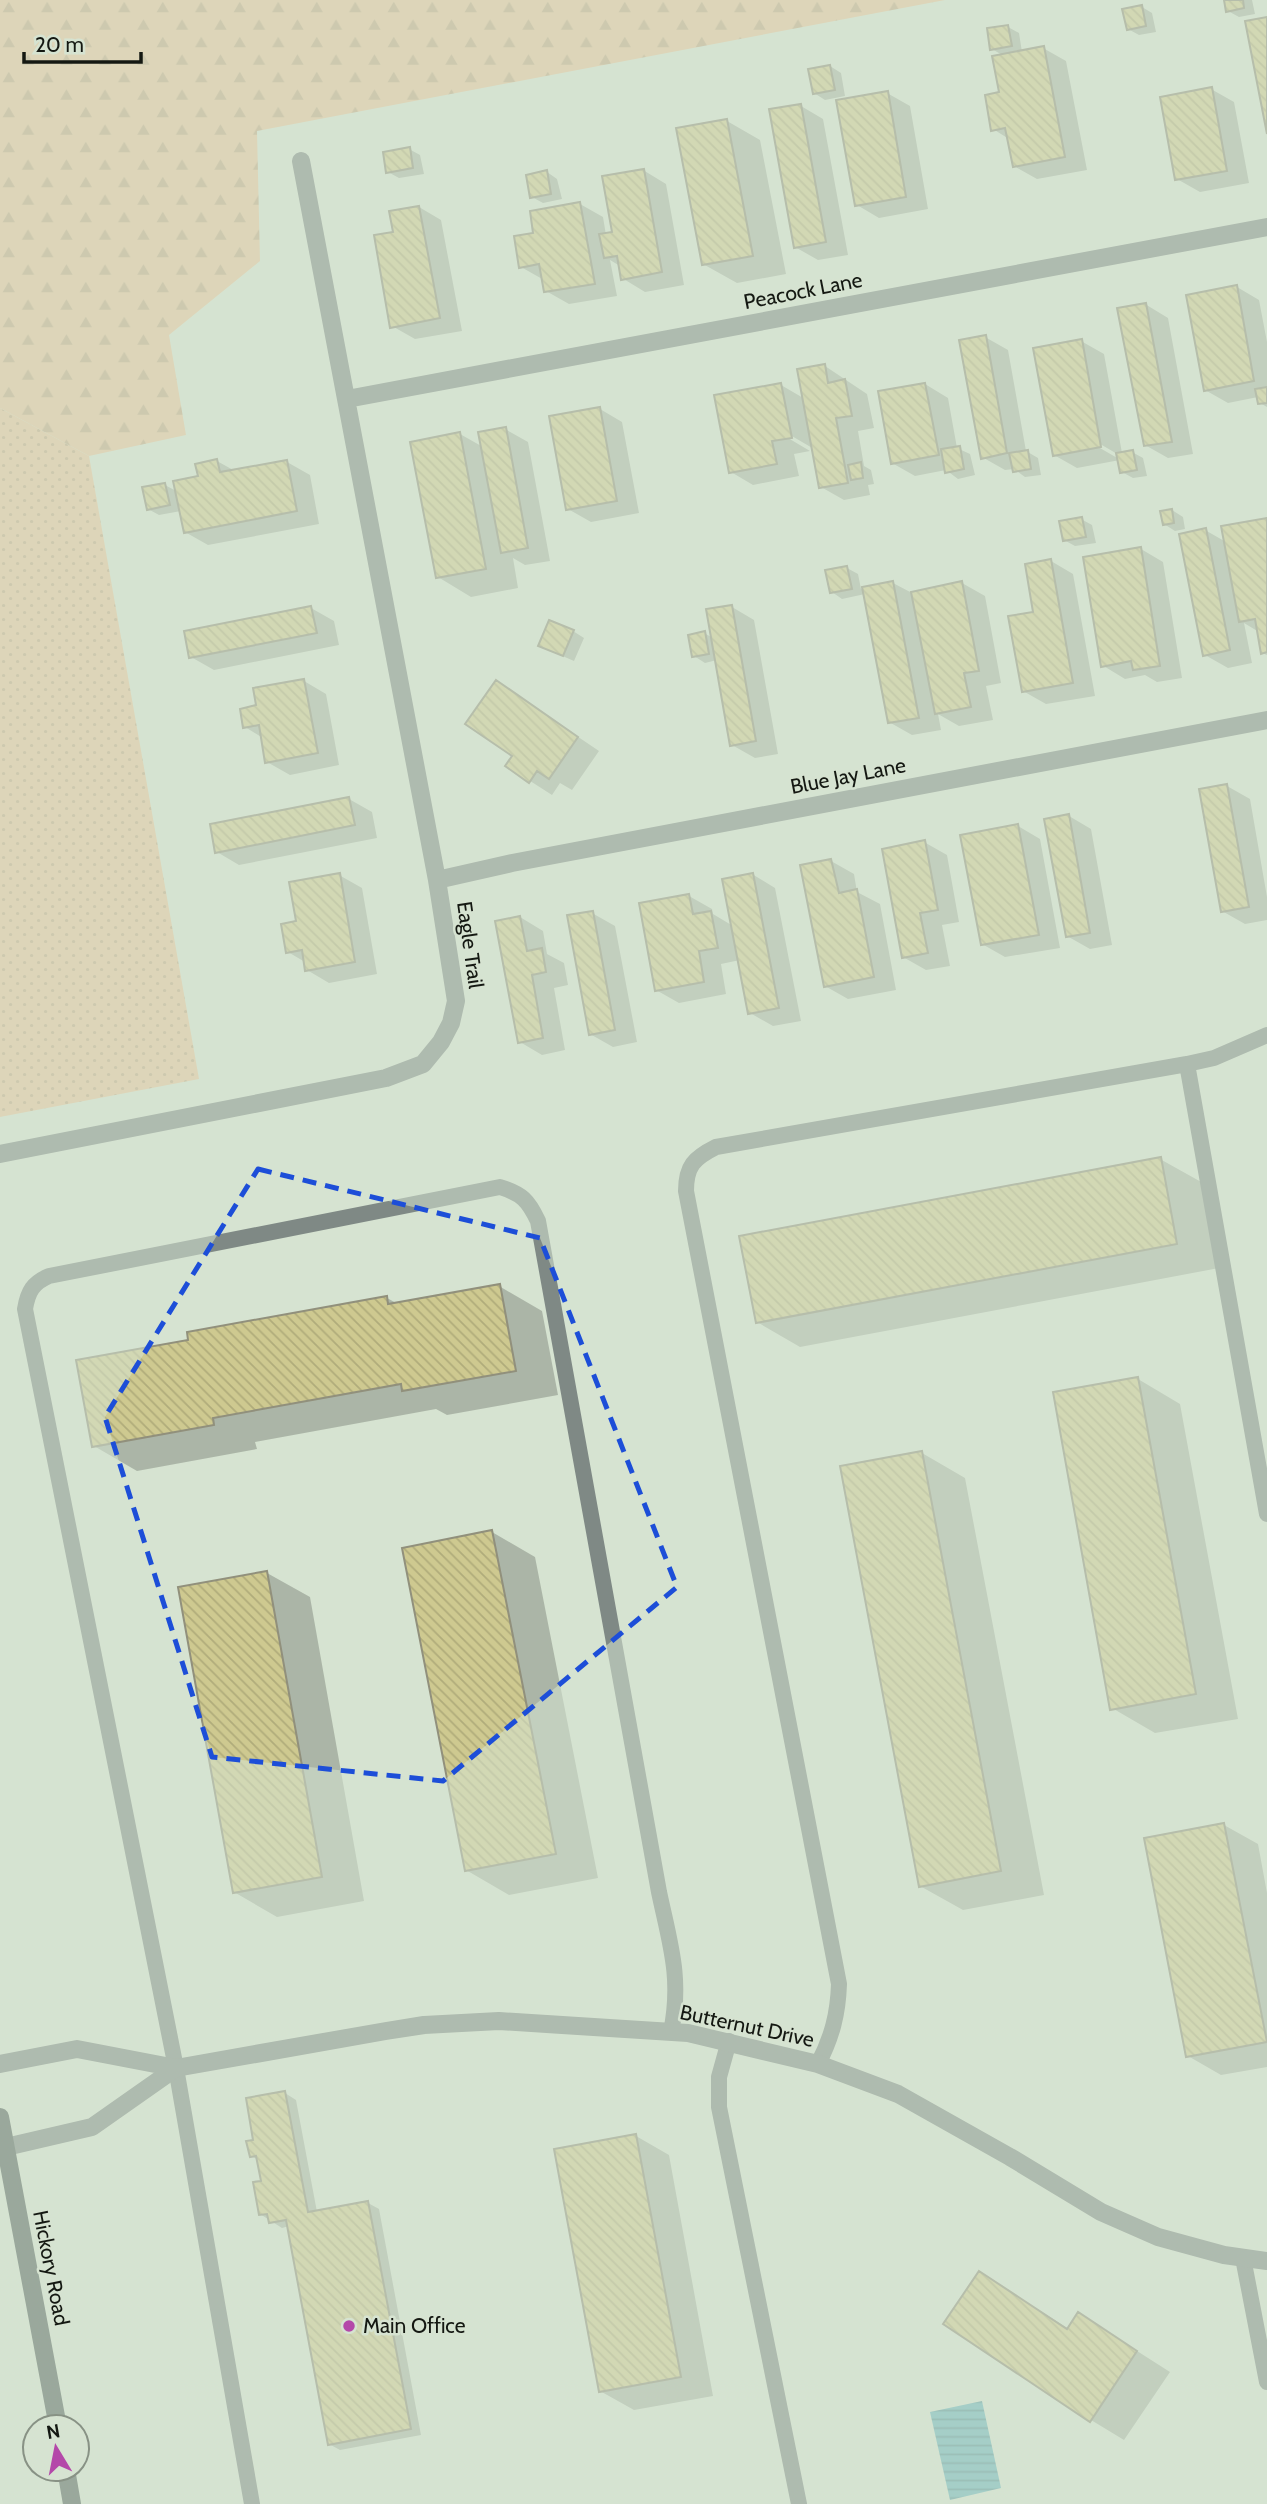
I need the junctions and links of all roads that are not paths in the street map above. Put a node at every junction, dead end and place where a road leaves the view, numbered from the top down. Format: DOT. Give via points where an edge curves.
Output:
graph roads {
  1 [pos="301,161"];
  2 [pos="1267,227"];
  3 [pos="347,399"];
  4 [pos="1267,720"];
  5 [pos="438,880"];
  6 [pos="1267,1035"];
  7 [pos="1187,1065"];
  8 [pos="0,1154"];
  9 [pos="1267,1514"];
  10 [pos="671,2032"];
  11 [pos="729,2041"];
  12 [pos="0,2064"];
  13 [pos="817,2064"];
  14 [pos="176,2068"];
  15 [pos="0,2117"];
  16 [pos="6,2147"];
  17 [pos="1243,2258"];
  18 [pos="1267,2261"];
  19 [pos="1267,2382"];
  20 [pos="55,2413"];
  21 [pos="68,2483"];
  22 [pos="72,2504"];
  23 [pos="252,2504"];
  24 [pos="799,2504"];
  1 -- 3 [label="street, Eagle Trail"];
  2 -- 3 [label="street, Peacock Lane"];
  3 -- 5 [label="street, Eagle Trail"];
  4 -- 5 [label="street, Blue Jay Lane"];
  5 -- 8 [label="street, Eagle Trail" via="456,1001 451,1023 423,1064 386,1078"];
  6 -- 7 [label="lane"];
  7 -- 9 [label="lane"];
  7 -- 13 [label="lane" via="716,1147 701,1155 686,1178 839,1984 838,2014"];
  10 -- 11 [label="street, Butternut Drive"];
  10 -- 14 [label="street, Butternut Drive" via="499,2021 424,2025"];
  10 -- 14 [label="lane" via="677,1975 538,1222 530,1203 500,1187 49,1276 36,1281 27,1294 27,1322"];
  11 -- 13 [label="street, Butternut Drive"];
  11 -- 24 [label="lane" via="719,2077 719,2107"];
  12 -- 14 [label="street, Butternut Drive" via="77,2049"];
  13 -- 17 [label="street, Butternut Drive" via="898,2094 1101,2212 1158,2237"];
  14 -- 16 [label="street, Butternut Drive" via="92,2127"];
  14 -- 23 [label="lane"];
  15 -- 16 [label="street, Hickory Road"];
  16 -- 20 [label="street, Hickory Road"];
  17 -- 18 [label="street, Butternut Drive"];
  17 -- 19 [label="lane"];
  21 -- 22 [label="street"];
}
